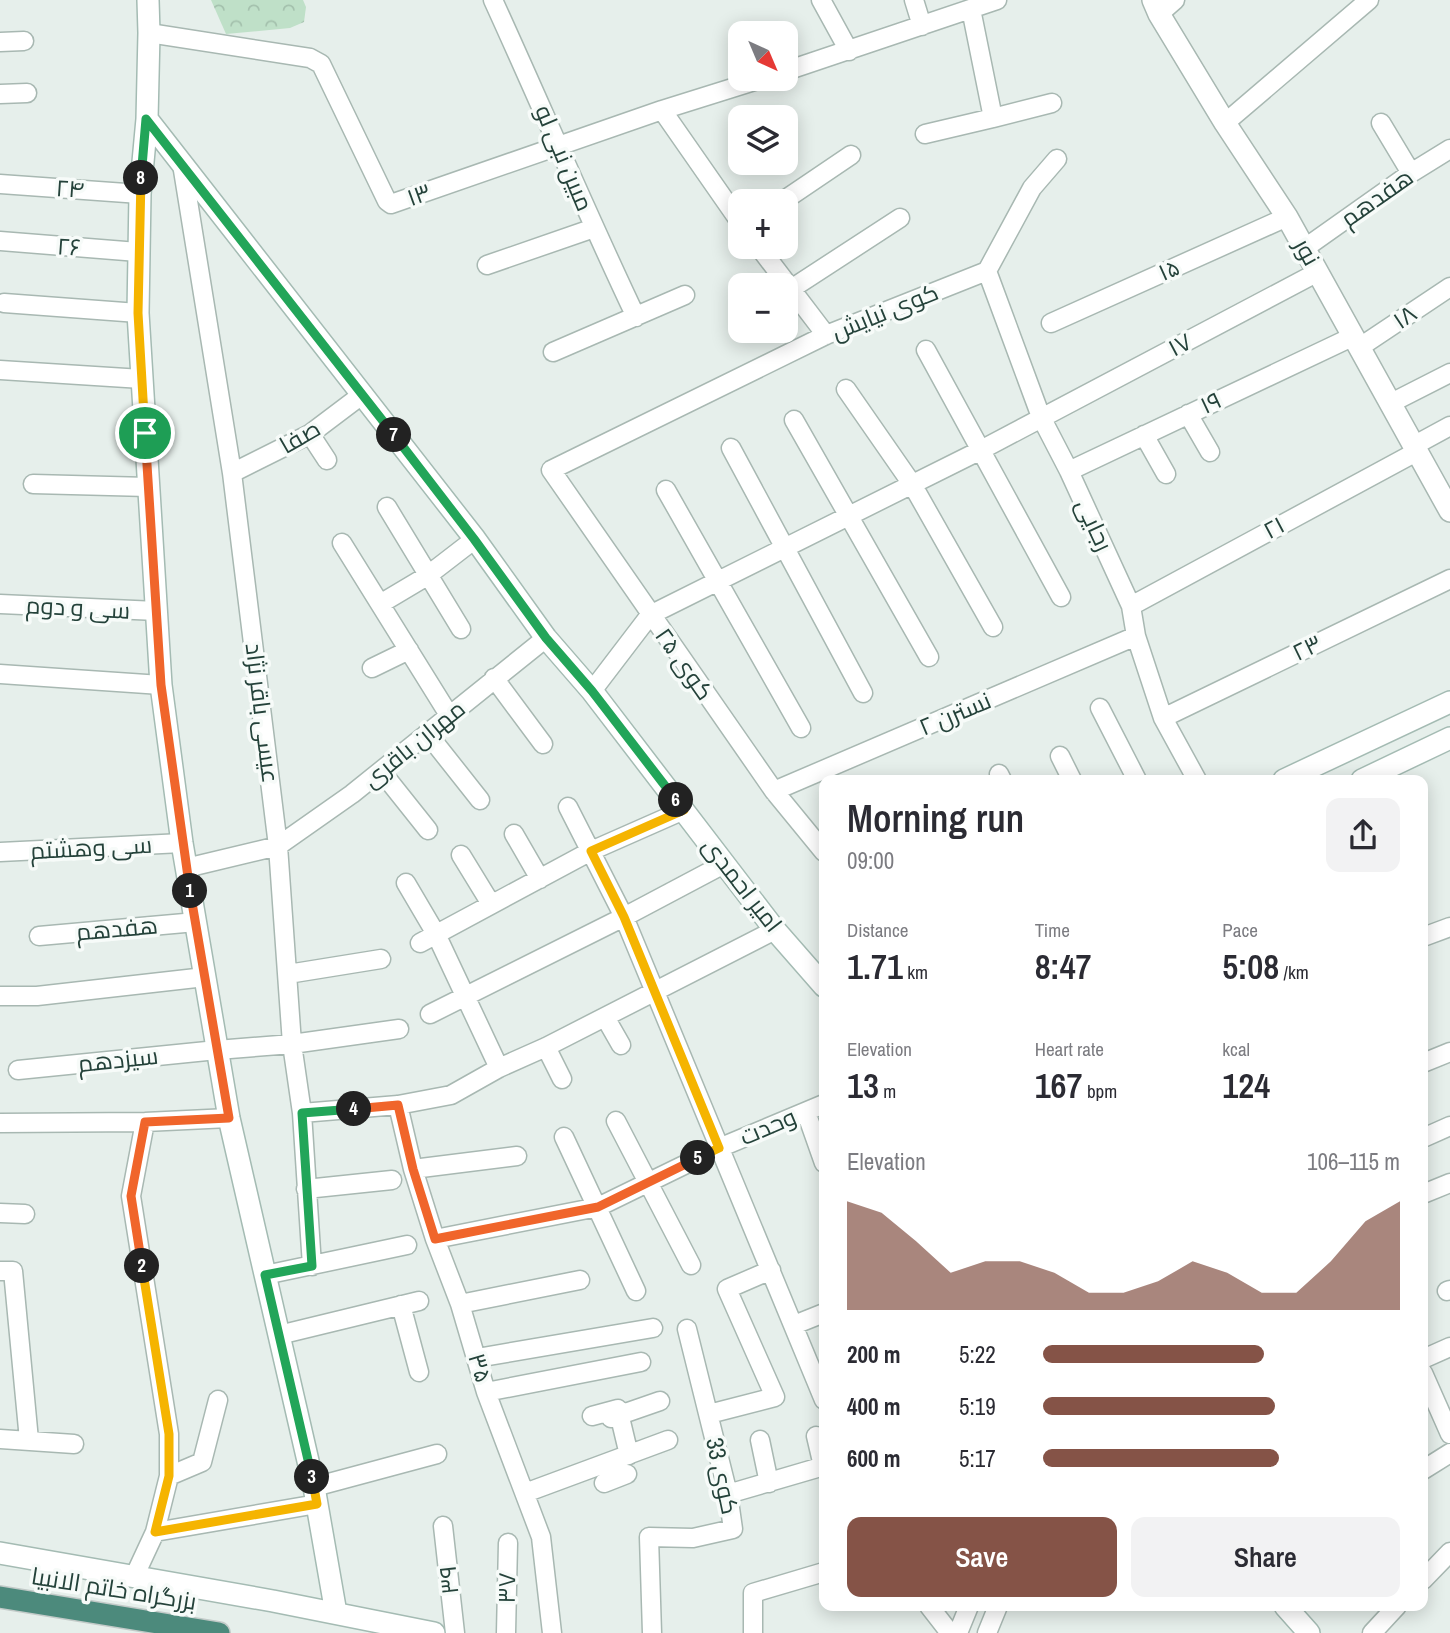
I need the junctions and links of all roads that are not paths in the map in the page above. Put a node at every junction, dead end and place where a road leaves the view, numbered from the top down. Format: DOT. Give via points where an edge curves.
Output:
graph roads {
  1 [pos="148,0"];
  2 [pos="493,0"];
  3 [pos="821,0"];
  4 [pos="914,0"];
  5 [pos="997,0"];
  6 [pos="1369,0"];
  7 [pos="1163,5"];
  8 [pos="971,9"];
  9 [pos="922,26"];
  10 [pos="149,33"];
  11 [pos="24,41"];
  12 [pos="0,42"];
  13 [pos="849,51"];
  14 [pos="798,67"];
  15 [pos="728,89"];
  16 [pos="27,93"];
  17 [pos="0,94"];
  18 [pos="1052,103"];
  19 [pos="662,110"];
  20 [pos="993,118"];
  21 [pos="146,119"];
  22 [pos="1225,123"];
  23 [pos="1381,123"];
  24 [pos="925,134"];
  25 [pos="560,146"];
  26 [pos="1450,149"];
  27 [pos="851,155"];
  28 [pos="1057,159"];
  29 [pos="182,164"];
  30 [pos="1411,173"];
  31 [pos="0,184"];
  32 [pos="798,191"];
  33 [pos="140,194"];
  34 [pos="728,205"];
  35 [pos="1287,217"];
  36 [pos="900,218"];
  37 [pos="594,228"];
  38 [pos="0,242"];
  39 [pos="1305,248"];
  40 [pos="138,252"];
  41 [pos="768,259"];
  42 [pos="487,265"];
  43 [pos="987,271"];
  44 [pos="1318,272"];
  45 [pos="779,273"];
  46 [pos="798,284"];
  47 [pos="1450,287"];
  48 [pos="685,295"];
  49 [pos="798,298"];
  50 [pos="4,303"];
  51 [pos="138,313"];
  52 [pos="636,317"];
  53 [pos="1051,323"];
  54 [pos="826,335"];
  55 [pos="1357,342"];
  56 [pos="926,350"];
  57 [pos="552,352"];
  58 [pos="0,370"];
  59 [pos="1450,373"];
  60 [pos="142,379"];
  61 [pos="846,389"];
  62 [pos="363,394"];
  63 [pos="1391,403"];
  64 [pos="1188,414"];
  65 [pos="1041,417"];
  66 [pos="794,420"];
  67 [pos="1450,426"];
  68 [pos="310,434"];
  69 [pos="1144,435"];
  70 [pos="731,448"];
  71 [pos="1416,448"];
  72 [pos="979,451"];
  73 [pos="1210,452"];
  74 [pos="327,460"];
  75 [pos="551,470"];
  76 [pos="1069,471"];
  77 [pos="232,473"];
  78 [pos="1167,474"];
  79 [pos="33,484"];
  80 [pos="912,484"];
  81 [pos="148,487"];
  82 [pos="666,490"];
  83 [pos="387,507"];
  84 [pos="1450,510"];
  85 [pos="847,517"];
  86 [pos="474,539"];
  87 [pos="342,543"];
  88 [pos="784,548"];
  89 [pos="427,576"];
  90 [pos="1450,579"];
  91 [pos="718,582"];
  92 [pos="1061,597"];
  93 [pos="0,604"];
  94 [pos="380,604"];
  95 [pos="1131,606"];
  96 [pos="156,611"];
  97 [pos="650,615"];
  98 [pos="993,627"];
  99 [pos="461,629"];
  100 [pos="1136,636"];
  101 [pos="546,638"];
  102 [pos="409,650"];
  103 [pos="929,657"];
  104 [pos="372,668"];
  105 [pos="0,674"];
  106 [pos="494,678"];
  107 [pos="161,685"];
  108 [pos="592,691"];
  109 [pos="863,692"];
  110 [pos="1450,702"];
  111 [pos="1100,708"];
  112 [pos="449,715"];
  113 [pos="1163,718"];
  114 [pos="801,728"];
  115 [pos="427,733"];
  116 [pos="1450,739"];
  117 [pos="543,744"];
  118 [pos="1060,756"];
  119 [pos="381,771"];
  120 [pos="1070,775"];
  121 [pos="1134,775"];
  122 [pos="1194,775"];
  123 [pos="1295,775"];
  124 [pos="1373,775"];
  125 [pos="774,791"];
  126 [pos="480,800"];
  127 [pos="568,807"];
  128 [pos="684,810"];
  129 [pos="428,830"];
  130 [pos="514,834"];
  131 [pos="182,843"];
  132 [pos="278,846"];
  133 [pos="819,846"];
  134 [pos="591,851"];
  135 [pos="0,852"];
  136 [pos="461,855"];
  137 [pos="724,864"];
  138 [pos="186,868"];
  139 [pos="540,878"];
  140 [pos="406,883"];
  141 [pos="491,904"];
  142 [pos="624,917"];
  143 [pos="196,922"];
  144 [pos="1450,927"];
  145 [pos="775,930"];
  146 [pos="1428,935"];
  147 [pos="39,936"];
  148 [pos="428,939"];
  149 [pos="381,959"];
  150 [pos="288,974"];
  151 [pos="205,977"];
  152 [pos="819,980"];
  153 [pos="654,991"];
  154 [pos="0,996"];
  155 [pos="464,996"];
  156 [pos="430,1014"];
  157 [pos="606,1017"];
  158 [pos="399,1029"];
  159 [pos="292,1045"];
  160 [pos="621,1045"];
  161 [pos="546,1047"];
  162 [pos="217,1049"];
  163 [pos="1450,1052"];
  164 [pos="1428,1060"];
  165 [pos="499,1068"];
  166 [pos="18,1070"];
  167 [pos="562,1079"];
  168 [pos="398,1105"];
  169 [pos="819,1106"];
  170 [pos="806,1112"];
  171 [pos="302,1113"];
  172 [pos="229,1118"];
  173 [pos="616,1121"];
  174 [pos="145,1122"];
  175 [pos="0,1123"];
  176 [pos="1450,1126"];
  177 [pos="1428,1136"];
  178 [pos="564,1138"];
  179 [pos="719,1148"];
  180 [pos="819,1149"];
  181 [pos="517,1156"];
  182 [pos="413,1169"];
  183 [pos="392,1180"];
  184 [pos="646,1183"];
  185 [pos="1450,1183"];
  186 [pos="306,1189"];
  187 [pos="1428,1192"];
  188 [pos="598,1207"];
  189 [pos="0,1213"];
  190 [pos="26,1214"];
  191 [pos="435,1239"];
  192 [pos="407,1245"];
  193 [pos="691,1265"];
  194 [pos="312,1266"];
  195 [pos="771,1270"];
  196 [pos="6,1271"];
  197 [pos="265,1275"];
  198 [pos="580,1280"];
  199 [pos="636,1291"];
  200 [pos="419,1301"];
  201 [pos="460,1304"];
  202 [pos="401,1305"];
  203 [pos="819,1315"];
  204 [pos="794,1325"];
  205 [pos="653,1328"];
  206 [pos="687,1329"];
  207 [pos="279,1335"];
  208 [pos="1450,1347"];
  209 [pos="1428,1357"];
  210 [pos="477,1358"];
  211 [pos="641,1362"];
  212 [pos="419,1372"];
  213 [pos="819,1388"];
  214 [pos="486,1392"];
  215 [pos="218,1400"];
  216 [pos="1428,1400"];
  217 [pos="660,1401"];
  218 [pos="709,1414"];
  219 [pos="1450,1434"];
  220 [pos="816,1436"];
  221 [pos="0,1439"];
  222 [pos="29,1440"];
  223 [pos="668,1440"];
  224 [pos="760,1440"];
  225 [pos="74,1444"];
  226 [pos="819,1447"];
  227 [pos="1450,1453"];
  228 [pos="437,1454"];
  229 [pos="1428,1466"];
  230 [pos="626,1467"];
  231 [pos="819,1468"];
  232 [pos="169,1476"];
  233 [pos="604,1483"];
  234 [pos="769,1483"];
  235 [pos="525,1493"];
  236 [pos="728,1494"];
  237 [pos="315,1495"];
  238 [pos="443,1526"];
  239 [pos="155,1532"];
  240 [pos="508,1543"];
  241 [pos="1450,1552"];
  242 [pos="0,1553"];
  243 [pos="819,1573"];
  244 [pos="135,1575"];
  245 [pos="1428,1575"];
  246 [pos="0,1597"];
  247 [pos="933,1611"];
  248 [pos="967,1611"];
  249 [pos="996,1611"];
  250 [pos="1289,1611"];
  251 [pos="1392,1611"];
  252 [pos="337,1613"];
  253 [pos="219,1633"];
  254 [pos="435,1633"];
  255 [pos="455,1633"];
  256 [pos="506,1633"];
  257 [pos="552,1633"];
  258 [pos="652,1633"];
  259 [pos="753,1633"];
  260 [pos="950,1633"];
  261 [pos="958,1633"];
  262 [pos="987,1633"];
  263 [pos="1309,1633"];
  264 [pos="1372,1633"];
  1 -- 10 [label="main road"];
  2 -- 25 [label="street, مبین نبی لو"];
  3 -- 13 [label="street"];
  4 -- 9 [label="street"];
  5 -- 8 [label="street"];
  6 -- 22 [label="street"];
  7 -- 22 [label="main road, نور"];
  8 -- 9 [label="street"];
  8 -- 20 [label="street"];
  9 -- 13 [label="street"];
  10 -- 21 [label="main road"];
  10 -- 25 [label="street, ۱۳" via="310,58 321,64 391,204"];
  11 -- 12 [label="street"];
  13 -- 14 [label="street"];
  15 -- 19 [label="street, ۱۳"];
  16 -- 17 [label="street"];
  18 -- 20 [label="street"];
  19 -- 25 [label="street, ۱۳"];
  19 -- 34 [label="street"];
  20 -- 24 [label="street"];
  21 -- 29 [label="main road, امیر احمدی"];
  21 -- 33 [label="main road"];
  22 -- 35 [label="main road, نور"];
  23 -- 30 [label="street"];
  25 -- 37 [label="street, مبین نبی لو"];
  26 -- 30 [label="street, هفدهم"];
  27 -- 32 [label="street"];
  28 -- 43 [label="street" via="1032,188"];
  29 -- 62 [label="main road, امیر احمدی"];
  29 -- 77 [label="street, عیسی باقر نژاد"];
  30 -- 39 [label="street, هفدهم"];
  31 -- 33 [label="street, ۲۴"];
  33 -- 40 [label="main road"];
  35 -- 39 [label="main road, نور"];
  35 -- 53 [label="street, ۱۵"];
  36 -- 46 [label="street"];
  37 -- 42 [label="street"];
  37 -- 52 [label="street, مبین نبی لو"];
  38 -- 40 [label="street, ۲۶"];
  39 -- 44 [label="main road, نور"];
  40 -- 51 [label="main road"];
  41 -- 45 [label="street"];
  43 -- 54 [label="street, کوی نیایش"];
  43 -- 65 [label="street, رجایی"];
  44 -- 55 [label="main road, نور"];
  44 -- 65 [label="street, ۱۷"];
  47 -- 55 [label="street, ۱۸"];
  48 -- 52 [label="street"];
  49 -- 54 [label="street"];
  50 -- 51 [label="street"];
  51 -- 60 [label="main road"];
  52 -- 57 [label="street"];
  54 -- 75 [label="street, کوی نیایش"];
  55 -- 63 [label="main road, نور"];
  55 -- 64 [label="street, ۱۹"];
  56 -- 72 [label="street"];
  58 -- 60 [label="street"];
  59 -- 63 [label="street"];
  60 -- 81 [label="main road"];
  61 -- 80 [label="street"];
  62 -- 68 [label="street, صفا"];
  62 -- 86 [label="main road, امیر احمدی"];
  63 -- 71 [label="main road, نور"];
  64 -- 69 [label="street, ۱۹"];
  64 -- 73 [label="street"];
  65 -- 72 [label="street, ۱۷"];
  65 -- 76 [label="street, رجایی"];
  66 -- 85 [label="street"];
  67 -- 71 [label="street, ۲۱"];
  68 -- 74 [label="street"];
  68 -- 77 [label="street, صفا"];
  69 -- 76 [label="street, ۱۹"];
  69 -- 78 [label="street"];
  70 -- 88 [label="street"];
  71 -- 84 [label="main road, نور"];
  71 -- 95 [label="street, ۲۱"];
  72 -- 80 [label="street, ۱۷"];
  72 -- 92 [label="street"];
  75 -- 97 [label="street, کوی ۲۵"];
  76 -- 95 [label="street, رجایی"];
  77 -- 132 [label="street, عیسی باقر نژاد"];
  79 -- 81 [label="street"];
  80 -- 85 [label="street, ۱۷"];
  80 -- 98 [label="street"];
  81 -- 96 [label="main road"];
  82 -- 91 [label="street"];
  83 -- 89 [label="street"];
  85 -- 88 [label="street, ۱۷"];
  85 -- 103 [label="street"];
  86 -- 89 [label="street"];
  86 -- 101 [label="main road, امیر احمدی"];
  87 -- 94 [label="street"];
  88 -- 91 [label="street, ۱۷"];
  88 -- 109 [label="street"];
  89 -- 94 [label="street"];
  89 -- 99 [label="street"];
  90 -- 113 [label="street, ۲۳"];
  91 -- 97 [label="street, ۱۷"];
  91 -- 114 [label="street"];
  93 -- 96 [label="street, سی و دوم"];
  94 -- 102 [label="street"];
  95 -- 100 [label="street, رجایی"];
  96 -- 107 [label="main road"];
  97 -- 108 [label="street"];
  97 -- 125 [label="street, کوی ۲۵"];
  100 -- 113 [label="street, رجایی"];
  100 -- 125 [label="street, نسترن ۲"];
  101 -- 106 [label="street, مهران باقری"];
  101 -- 108 [label="main road, امیر احمدی"];
  102 -- 104 [label="street"];
  102 -- 112 [label="street"];
  105 -- 107 [label="street"];
  106 -- 112 [label="street, مهران باقری"];
  106 -- 117 [label="street"];
  107 -- 131 [label="main road"];
  108 -- 128 [label="main road, امیر احمدی"];
  110 -- 123 [label="main road"];
  111 -- 121 [label="street"];
  112 -- 115 [label="street, مهران باقری"];
  113 -- 122 [label="street, رجایی"];
  115 -- 119 [label="street, مهران باقری"];
  115 -- 126 [label="street"];
  116 -- 124 [label="main road"];
  118 -- 120 [label="street"];
  119 -- 129 [label="street"];
  119 -- 132 [label="street, مهران باقری"];
  125 -- 133 [label="street, کوی ۲۵"];
  127 -- 134 [label="street"];
  128 -- 134 [label="street"];
  128 -- 137 [label="main road, امیر احمدی"];
  130 -- 139 [label="street"];
  131 -- 135 [label="street, سی وهشتم"];
  131 -- 138 [label="main road"];
  132 -- 138 [label="street"];
  132 -- 150 [label="street, عیسی باقر نژاد"];
  134 -- 139 [label="street"];
  134 -- 142 [label="street"];
  136 -- 141 [label="street"];
  137 -- 142 [label="street"];
  137 -- 145 [label="main road, امیر احمدی"];
  138 -- 143 [label="main road"];
  139 -- 141 [label="street"];
  140 -- 148 [label="street"];
  141 -- 148 [label="street"];
  142 -- 153 [label="street"];
  142 -- 155 [label="street"];
  143 -- 147 [label="street, هفدهم"];
  143 -- 151 [label="main road"];
  144 -- 146 [label="street"];
  145 -- 152 [label="main road, امیر احمدی"];
  145 -- 153 [label="street"];
  148 -- 155 [label="street"];
  149 -- 150 [label="street"];
  150 -- 159 [label="street, عیسی باقر نژاد"];
  151 -- 154 [label="street"];
  151 -- 162 [label="main road"];
  153 -- 157 [label="street"];
  153 -- 179 [label="street"];
  155 -- 156 [label="street"];
  155 -- 165 [label="street"];
  157 -- 160 [label="street"];
  157 -- 161 [label="street"];
  158 -- 159 [label="street, سیزدهم"];
  159 -- 162 [label="street, سیزدهم"];
  159 -- 171 [label="street, عیسی باقر نژاد"];
  161 -- 165 [label="street"];
  161 -- 167 [label="street"];
  162 -- 166 [label="street, سیزدهم"];
  162 -- 172 [label="main road"];
  163 -- 164 [label="street"];
  165 -- 168 [label="street" via="451,1095"];
  168 -- 171 [label="street"];
  168 -- 182 [label="street, ۳۵"];
  169 -- 170 [label="street, وحدت"];
  170 -- 179 [label="street, وحدت"];
  170 -- 180 [label="street"];
  171 -- 186 [label="street, عیسی باقر نژاد"];
  172 -- 174 [label="street"];
  172 -- 197 [label="main road"];
  173 -- 184 [label="street"];
  174 -- 175 [label="street"];
  174 -- 232 [label="street" via="131,1196 169,1434"];
  176 -- 177 [label="street"];
  178 -- 188 [label="street"];
  179 -- 184 [label="street, وحدت"];
  179 -- 195 [label="street"];
  181 -- 182 [label="street"];
  182 -- 191 [label="street, ۳۵"];
  183 -- 186 [label="street"];
  184 -- 188 [label="street, وحدت"];
  184 -- 193 [label="street"];
  185 -- 187 [label="street"];
  186 -- 194 [label="street, عیسی باقر نژاد"];
  188 -- 191 [label="street, وحدت"];
  188 -- 199 [label="street"];
  189 -- 190 [label="street"];
  191 -- 201 [label="street, ۳۵"];
  192 -- 194 [label="street"];
  194 -- 197 [label="street"];
  195 -- 204 [label="street"];
  195 -- 218 [label="street" via="727,1289 775,1397"];
  196 -- 222 [label="street"];
  197 -- 207 [label="main road"];
  198 -- 201 [label="street"];
  200 -- 202 [label="street"];
  201 -- 210 [label="street, ۳۵"];
  202 -- 207 [label="street"];
  202 -- 212 [label="street"];
  203 -- 204 [label="street"];
  204 -- 213 [label="street"];
  205 -- 210 [label="street"];
  206 -- 218 [label="street, کوی 33"];
  207 -- 237 [label="main road"];
  208 -- 209 [label="street"];
  210 -- 214 [label="street, ۳۵"];
  211 -- 214 [label="street"];
  214 -- 235 [label="street, ۳۵"];
  215 -- 232 [label="street" via="202,1462"];
  216 -- 219 [label="street"];
  217 -- 230 [label="street" via="608,1416"];
  218 -- 236 [label="street, کوی 33"];
  220 -- 226 [label="street"];
  221 -- 222 [label="street"];
  222 -- 225 [label="street"];
  223 -- 230 [label="street"];
  224 -- 234 [label="street"];
  227 -- 229 [label="street"];
  228 -- 237 [label="street"];
  230 -- 233 [label="street"];
  230 -- 235 [label="street"];
  231 -- 234 [label="street"];
  232 -- 239 [label="street"];
  234 -- 236 [label="street"];
  235 -- 257 [label="street, ۳۵" via="541,1537"];
  236 -- 258 [label="street, کوی 33" via="733,1529 693,1538 649,1537"];
  237 -- 239 [label="street"];
  237 -- 252 [label="main road"];
  238 -- 255 [label="street, ۳۹"];
  239 -- 244 [label="street"];
  240 -- 256 [label="street, ۳۷"];
  241 -- 245 [label="street"];
  242 -- 244 [label="main road"];
  243 -- 259 [label="street" via="753,1593"];
  244 -- 252 [label="main road"];
  246 -- 253 [label="highway, بزرگراه خاتم الانبیا"];
  247 -- 260 [label="street"];
  248 -- 261 [label="street"];
  249 -- 262 [label="street"];
  250 -- 263 [label="main road"];
  251 -- 264 [label="street"];
  252 -- 254 [label="main road"];
}
